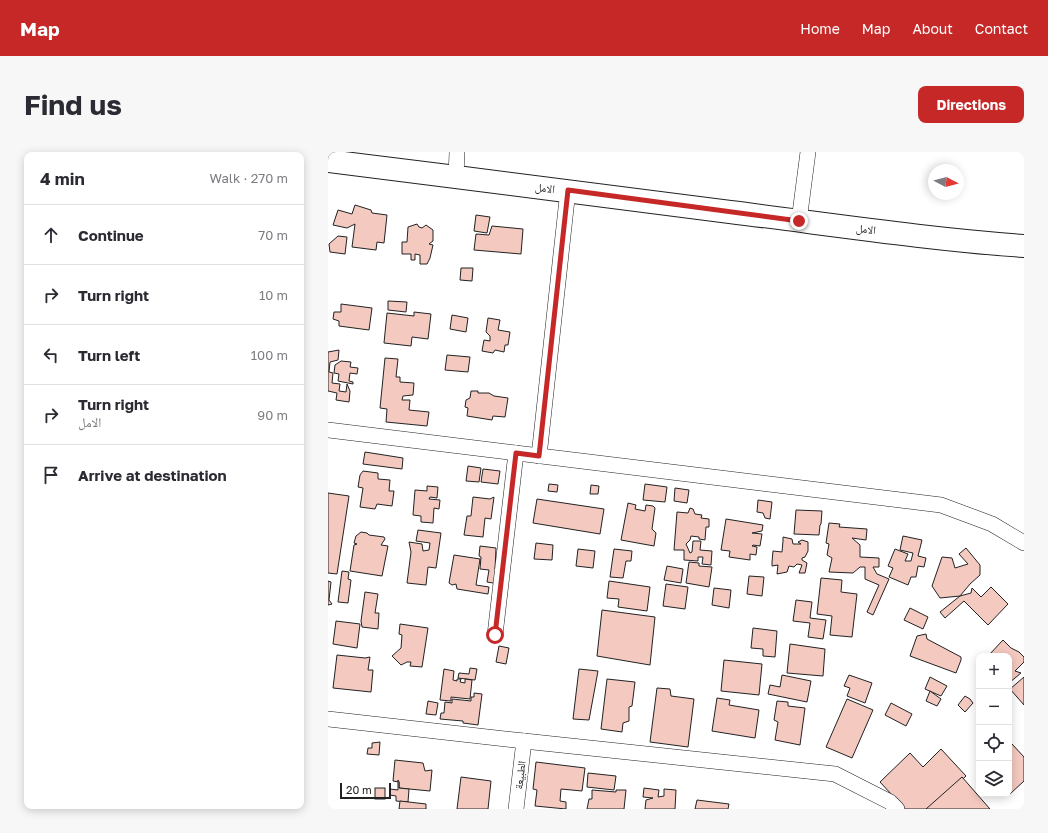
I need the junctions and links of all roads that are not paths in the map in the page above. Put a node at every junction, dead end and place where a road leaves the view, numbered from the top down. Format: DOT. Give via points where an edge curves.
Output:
graph roads {
  1 [pos="457,152"];
  2 [pos="808,152"];
  3 [pos="328,161"];
  4 [pos="456,177"];
  5 [pos="568,190"];
  6 [pos="799,221"];
  7 [pos="1024,246"];
  8 [pos="328,430"];
  9 [pos="516,453"];
  10 [pos="539,456"];
  11 [pos="1024,543"];
  12 [pos="495,635"];
  13 [pos="328,719"];
  14 [pos="524,741"];
  15 [pos="516,809"];
  16 [pos="897,809"];
  1 -- 4 [label="street"];
  2 -- 6 [label="street"];
  3 -- 4 [label="street, الامل"];
  4 -- 5 [label="street, الامل"];
  5 -- 6 [label="street, الامل"];
  5 -- 10 [label="street"];
  6 -- 7 [label="street, الامل"];
  8 -- 9 [label="street"];
  9 -- 10 [label="street"];
  9 -- 12 [label="street"];
  10 -- 11 [label="street" via="942,505 992,524"];
  13 -- 14 [label="street"];
  14 -- 15 [label="street, الطبيعة"];
  14 -- 16 [label="street" via="835,774 890,802"];
}
